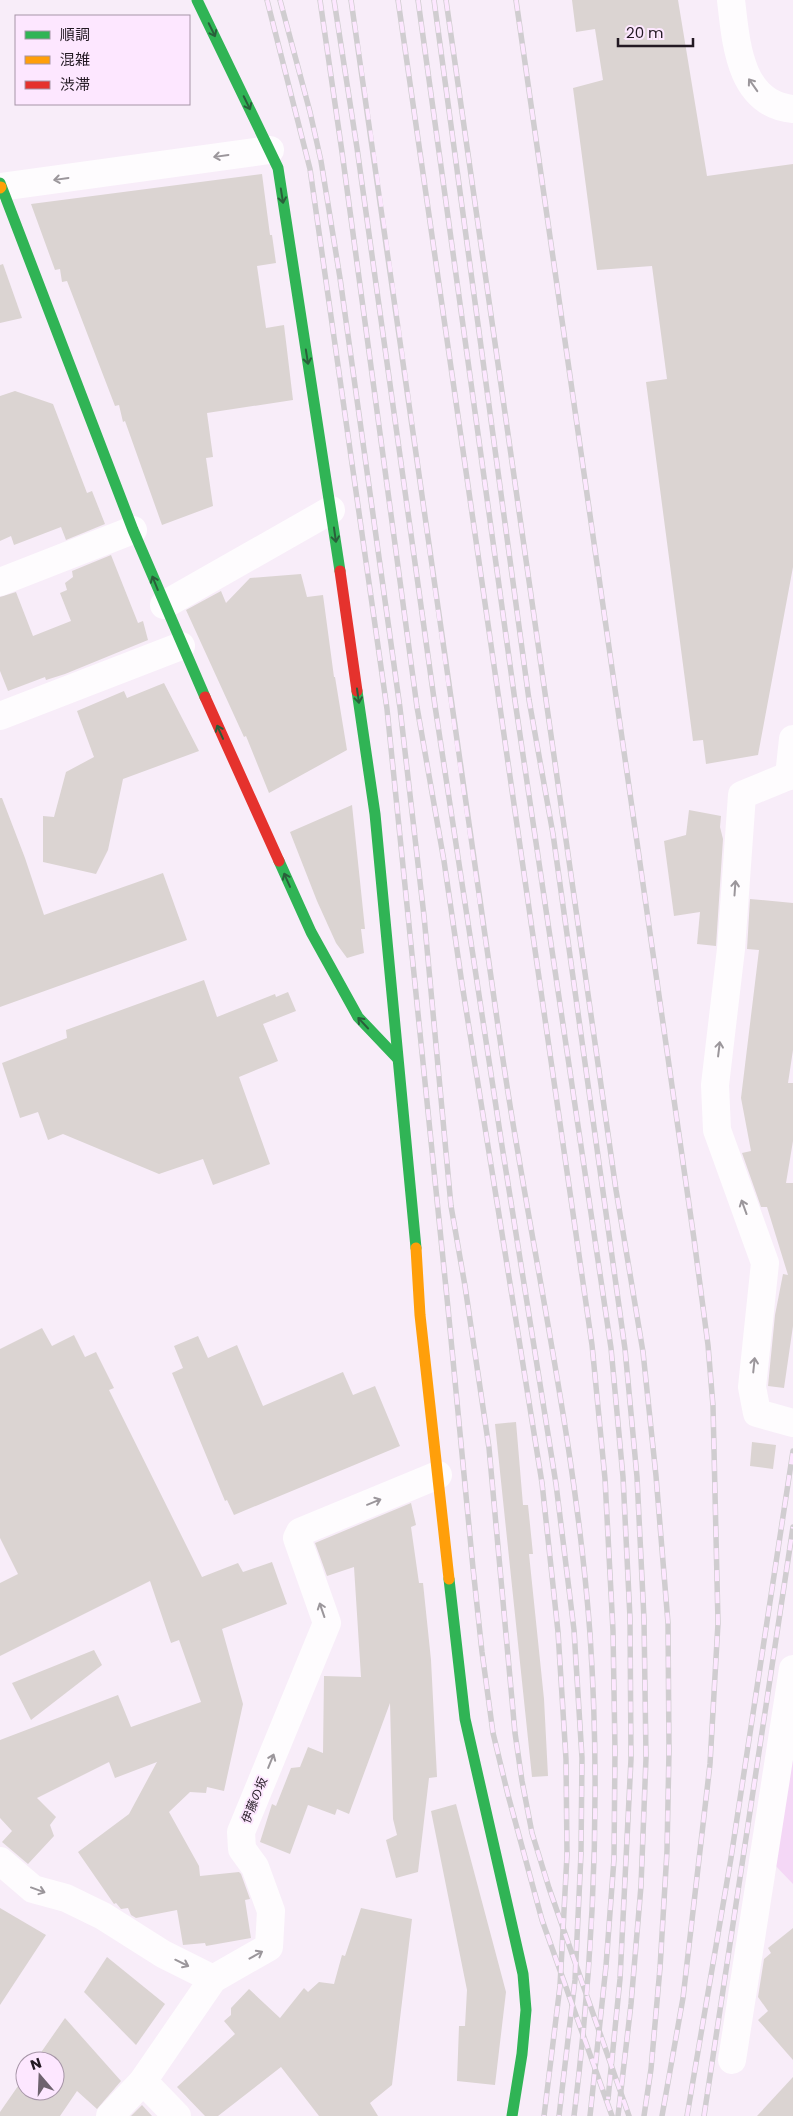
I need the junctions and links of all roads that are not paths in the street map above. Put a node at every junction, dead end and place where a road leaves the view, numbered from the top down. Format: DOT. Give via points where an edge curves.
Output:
graph roads {
  1 [pos="197,0"];
  2 [pos="731,0"];
  3 [pos="793,109"];
  4 [pos="270,150"];
  5 [pos="0,186"];
  6 [pos="331,510"];
  7 [pos="133,530"];
  8 [pos="0,582"];
  9 [pos="164,605"];
  10 [pos="181,646"];
  11 [pos="0,716"];
  12 [pos="793,740"];
  13 [pos="791,775"];
  14 [pos="396,1058"];
  15 [pos="793,1424"];
  16 [pos="438,1475"];
  17 [pos="793,1669"];
  18 [pos="0,1861"];
  19 [pos="213,1979"];
  20 [pos="732,2060"];
  21 [pos="143,2081"];
  22 [pos="110,2116"];
  23 [pos="177,2116"];
  24 [pos="512,2116"];
  1 -- 4 [label="street, one-way"];
  3 -- 2 [label="street, one-way" via="782,108 761,97 746,75 738,52"];
  4 -- 5 [label="street, one-way"];
  4 -- 6 [label="street, one-way" via="278,168"];
  5 -- 7 [label="street"];
  6 -- 9 [label="street"];
  6 -- 14 [label="street, one-way" via="375,814"];
  7 -- 8 [label="street"];
  9 -- 7 [label="street, one-way"];
  9 -- 10 [label="street"];
  10 -- 11 [label="street"];
  14 -- 10 [label="street, one-way" via="358,1017 311,932"];
  12 -- 13 [label="street"];
  15 -- 13 [label="street, one-way" via="758,1413 752,1387 766,1263 717,1130 715,1085 731,949 742,795"];
  14 -- 16 [label="street"];
  19 -- 16 [label="street, 伊藤の坂, one-way" via="270,1947 271,1911 255,1868 242,1849 242,1832 327,1623 297,1538 300,1532"];
  16 -- 24 [label="street" via="465,1720 523,1974 526,2010"];
  17 -- 20 [label="street"];
  18 -- 19 [label="street, one-way" via="33,1889 66,1898 104,1916 163,1954"];
  19 -- 21 [label="street"];
  21 -- 22 [label="street"];
  21 -- 23 [label="street"];
}
